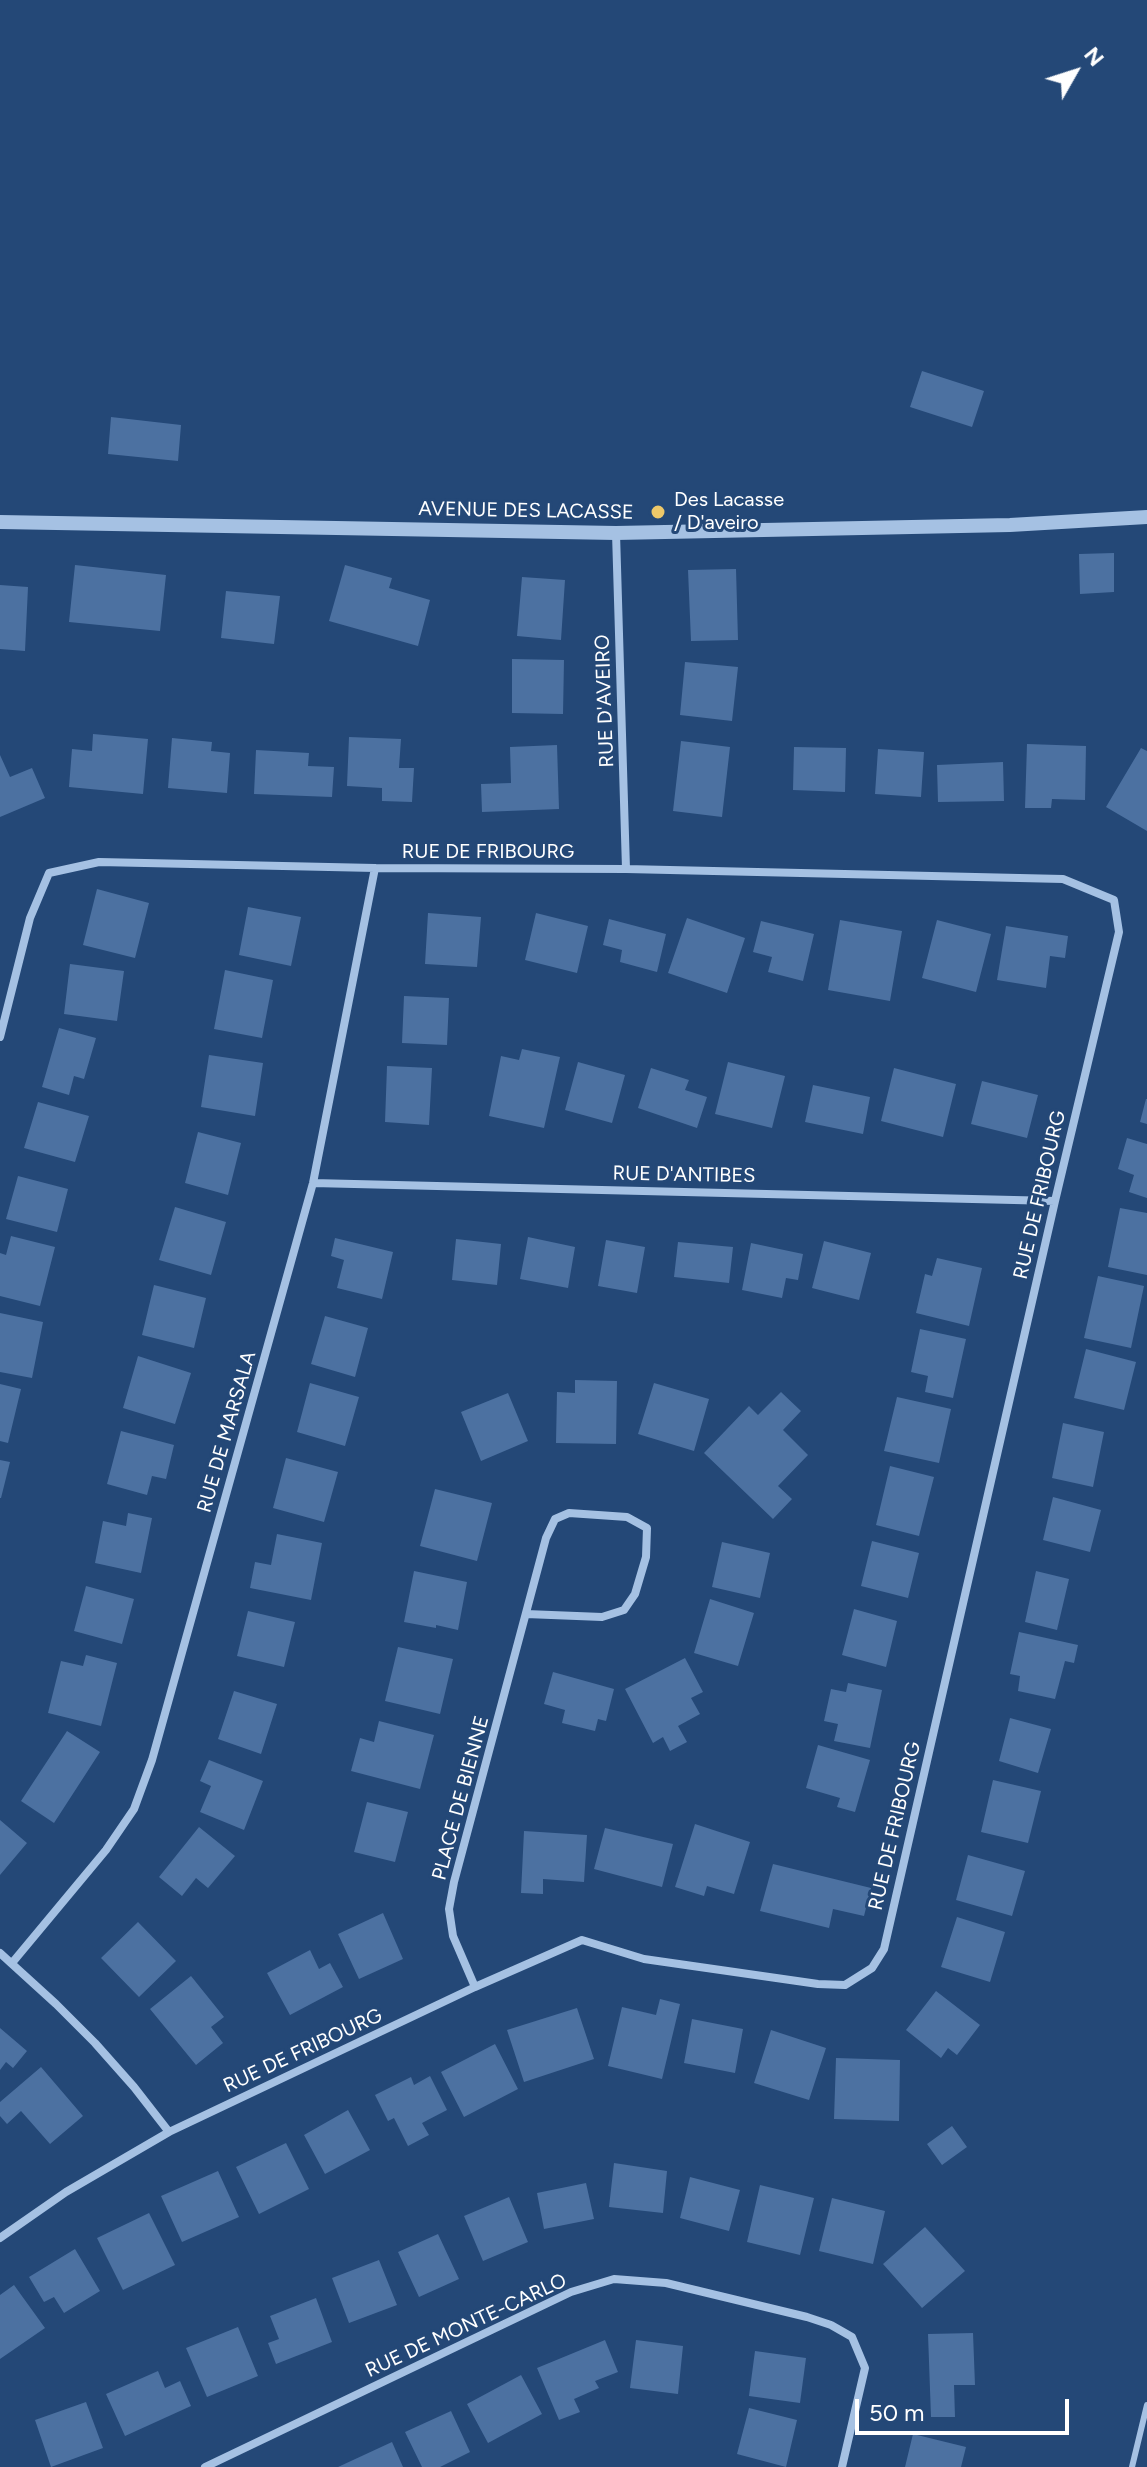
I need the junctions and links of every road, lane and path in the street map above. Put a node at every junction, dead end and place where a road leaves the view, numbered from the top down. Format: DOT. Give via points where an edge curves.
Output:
graph roads {
  1 [pos="1147,517"];
  2 [pos="0,522"];
  3 [pos="616,533"];
  4 [pos="375,868"];
  5 [pos="626,869"];
  6 [pos="0,1037"];
  7 [pos="313,1183"];
  8 [pos="1055,1201"];
  9 [pos="526,1614"];
  10 [pos="0,1953"];
  11 [pos="12,1963"];
  12 [pos="475,1987"];
  13 [pos="169,2132"];
  14 [pos="0,2238"];
  15 [pos="1147,2405"];
  16 [pos="205,2467"];
  17 [pos="842,2467"];
  18 [pos="1132,2467"];
  1 -- 3 [label="street, AVENUE DES LACASSE"];
  2 -- 3 [label="street, AVENUE DES LACASSE"];
  3 -- 5 [label="street, RUE D'AVEIRO"];
  4 -- 5 [label="street, RUE DE FRIBOURG"];
  4 -- 6 [label="street, RUE DE FRIBOURG" via="99,862 49,873 30,918"];
  4 -- 7 [label="street, RUE DE MARSALA"];
  5 -- 8 [label="street, RUE DE FRIBOURG" via="1063,879 1114,900 1119,932"];
  7 -- 8 [label="street, RUE D'ANTIBES"];
  7 -- 11 [label="street, RUE DE MARSALA" via="134,1809"];
  8 -- 12 [label="street, RUE DE FRIBOURG" via="884,1949 872,1968 845,1985 818,1984 644,1959 582,1940"];
  9 -- 9 [label="street, PLACE DE BIENNE" via="602,1617 624,1610 635,1594 646,1557 647,1528 627,1517 569,1513 555,1519"];
  9 -- 12 [label="street, PLACE DE BIENNE" via="449,1909 453,1936"];
  10 -- 11 [label="street"];
  11 -- 13 [label="street" via="95,2043"];
  12 -- 13 [label="street, RUE DE FRIBOURG"];
  13 -- 14 [label="street, RUE DE FRIBOURG"];
  15 -- 18 [label="lane"];
  16 -- 17 [label="street, RUE DE MONTE-CARLO" via="571,2292 614,2279 680,2286 807,2317 852,2337 865,2368"];
}
